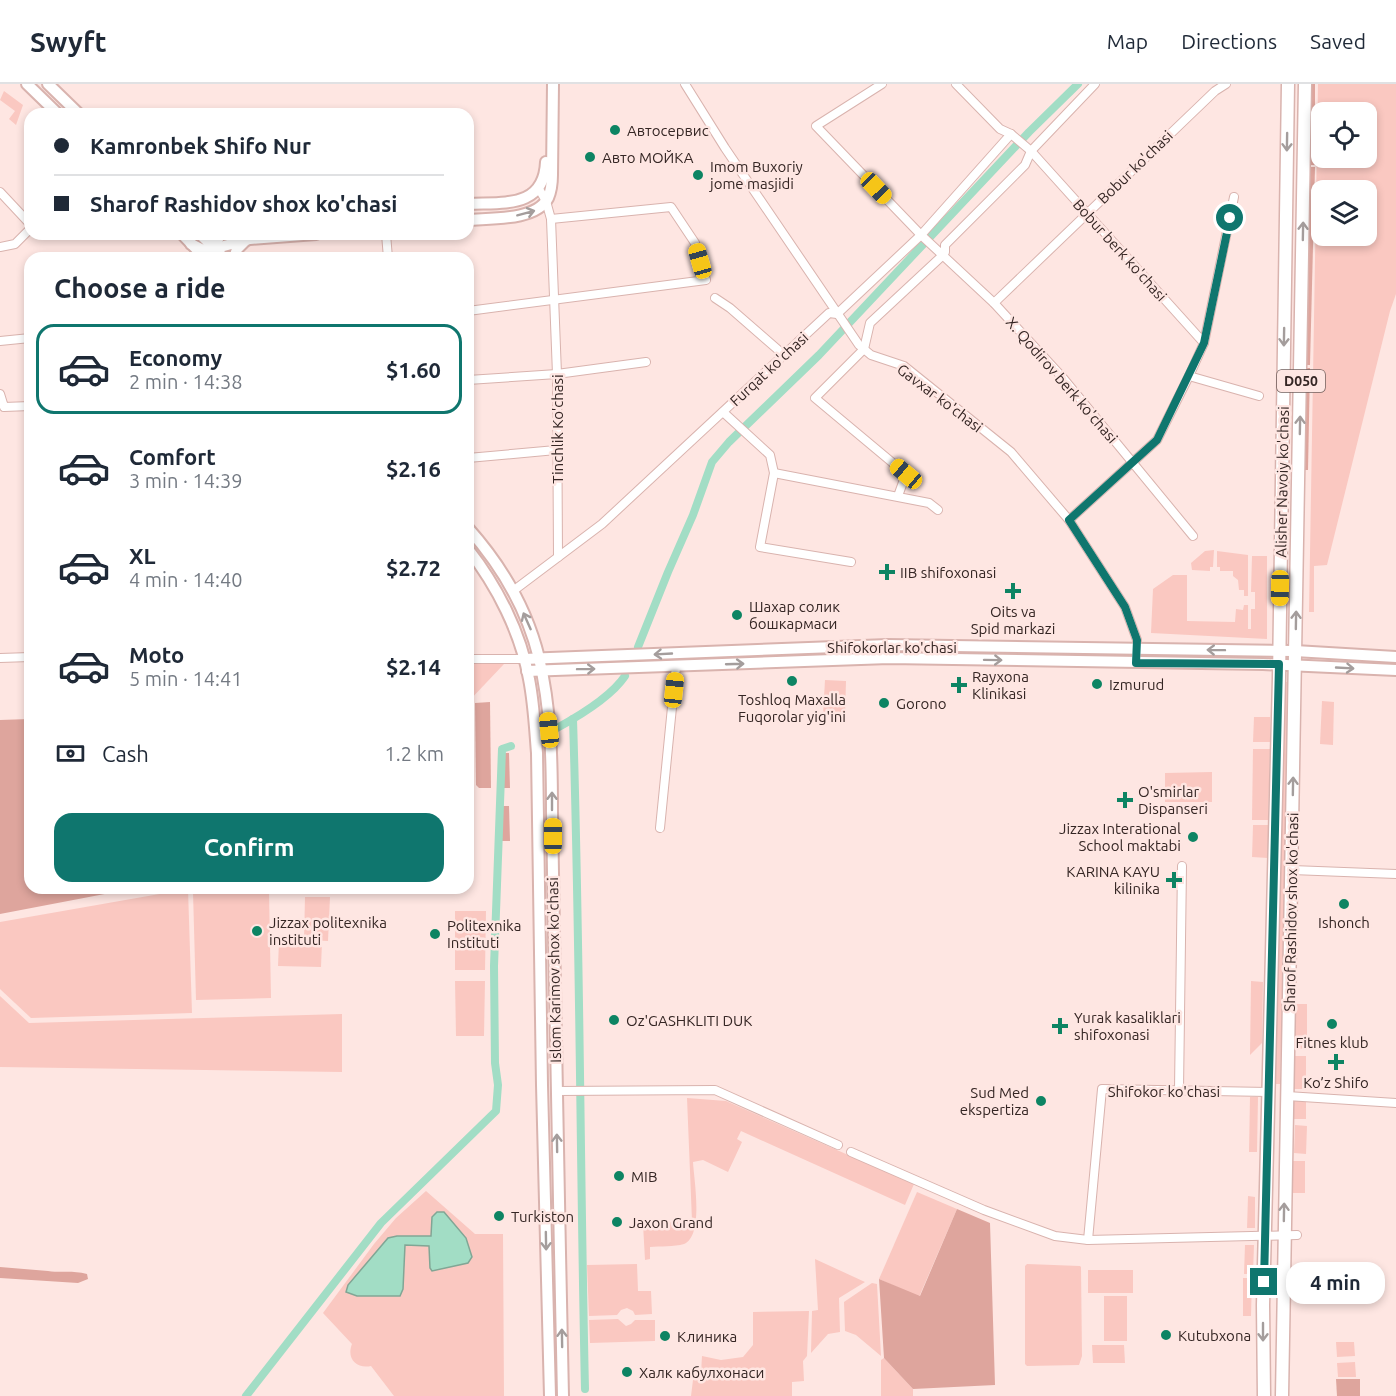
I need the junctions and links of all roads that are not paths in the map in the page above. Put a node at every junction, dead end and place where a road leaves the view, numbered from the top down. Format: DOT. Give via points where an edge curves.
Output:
graph roads {
  1 [pos="27,84"];
  2 [pos="48,84"];
  3 [pos="546,84"];
  4 [pos="553,84"];
  5 [pos="685,84"];
  6 [pos="882,84"];
  7 [pos="956,84"];
  8 [pos="1095,84"];
  9 [pos="1226,84"];
  10 [pos="1288,84"];
  11 [pos="1305,84"];
  12 [pos="52,108"];
  13 [pos="73,108"];
  14 [pos="1011,134"];
  15 [pos="1031,152"];
  16 [pos="539,189"];
  17 [pos="0,192"];
  18 [pos="1234,197"];
  19 [pos="546,201"];
  20 [pos="474,204"];
  21 [pos="1086,214"];
  22 [pos="24,218"];
  23 [pos="474,219"];
  24 [pos="551,219"];
  25 [pos="24,235"];
  26 [pos="921,235"];
  27 [pos="187,240"];
  28 [pos="205,240"];
  29 [pos="248,240"];
  30 [pos="248,240"];
  31 [pos="191,244"];
  32 [pos="0,248"];
  33 [pos="199,252"];
  34 [pos="212,252"];
  35 [pos="214,252"];
  36 [pos="218,252"];
  37 [pos="236,252"];
  38 [pos="942,255"];
  39 [pos="714,298"];
  40 [pos="554,300"];
  41 [pos="994,303"];
  42 [pos="474,310"];
  43 [pos="837,314"];
  44 [pos="24,339"];
  45 [pos="0,341"];
  46 [pos="1204,343"];
  47 [pos="864,349"];
  48 [pos="784,355"];
  49 [pos="646,362"];
  50 [pos="557,374"];
  51 [pos="1189,376"];
  52 [pos="474,380"];
  53 [pos="0,394"];
  54 [pos="1259,396"];
  55 [pos="24,406"];
  56 [pos="723,412"];
  57 [pos="556,450"];
  58 [pos="474,457"];
  59 [pos="1133,462"];
  60 [pos="774,473"];
  61 [pos="898,496"];
  62 [pos="938,510"];
  63 [pos="1069,520"];
  64 [pos="474,535"];
  65 [pos="1193,536"];
  66 [pos="474,557"];
  67 [pos="558,557"];
  68 [pos="851,562"];
  69 [pos="513,591"];
  70 [pos="1136,649"];
  71 [pos="1279,651"];
  72 [pos="1295,651"];
  73 [pos="24,657"];
  74 [pos="1396,657"];
  75 [pos="0,658"];
  76 [pos="474,659"];
  77 [pos="524,659"];
  78 [pos="1136,663"];
  79 [pos="1279,664"];
  80 [pos="540,665"];
  81 [pos="1295,665"];
  82 [pos="676,667"];
  83 [pos="1396,670"];
  84 [pos="527,671"];
  85 [pos="1295,679"];
  86 [pos="660,828"];
  87 [pos="1182,866"];
  88 [pos="1292,870"];
  89 [pos="1396,874"];
  90 [pos="1179,1090"];
  91 [pos="556,1091"];
  92 [pos="1268,1092"];
  93 [pos="1287,1096"];
  94 [pos="1396,1103"];
  95 [pos="1267,1143"];
  96 [pos="838,1145"];
  97 [pos="1286,1148"];
  98 [pos="851,1152"];
  99 [pos="1265,1235"];
  100 [pos="1284,1235"];
  101 [pos="1297,1235"];
  102 [pos="1088,1240"];
  103 [pos="550,1396"];
  104 [pos="563,1396"];
  105 [pos="1264,1396"];
  106 [pos="1282,1396"];
  1 -- 12 [label="main road"];
  2 -- 13 [label="main road"];
  3 -- 16 [label="main road" via="545,173"];
  4 -- 19 [label="main road" via="552,175"];
  5 -- 43 [label="street, Gavxar ko'chasi"];
  6 -- 26 [label="street, X. Qodirov berk ko'chasi" via="816,126"];
  7 -- 14 [label="street, Bobur berk ko'chasi" via="1000,129"];
  8 -- 15 [label="street"];
  9 -- 21 [label="street, Bobur ko'chasi"];
  10 -- 71 [label="main road, Alisher Navoiy ko'chasi / D050, one-way"];
  72 -- 11 [label="main road, Alisher Navoiy ko'chasi / D050, one-way"];
  14 -- 15 [label="street, Bobur berk ko'chasi"];
  14 -- 26 [label="street, Furqat ko'chasi"];
  15 -- 21 [label="street, Bobur berk ko'chasi"];
  15 -- 38 [label="street" via="1025,165 945,244"];
  16 -- 19 [label="street, Tinchlik Ko'chasi"];
  16 -- 20 [label="main road" via="518,201"];
  17 -- 22 [label="street"];
  18 -- 46 [label="street"];
  23 -- 19 [label="main road, one-way" via="523,215 534,212"];
  19 -- 24 [label="street, Tinchlik Ko'chasi"];
  21 -- 41 [label="street, Bobur ko'chasi"];
  21 -- 46 [label="street, Bobur berk ko'chasi"];
  24 -- 40 [label="street, Tinchlik Ko'chasi"];
  24 -- 40 [label="street" via="671,207 695,243 706,280"];
  25 -- 32 [label="street" via="15,244"];
  26 -- 38 [label="street, X. Qodirov berk ko'chasi"];
  26 -- 43 [label="street, Furqat ko'chasi"];
  27 -- 31 [label="main road"];
  28 -- 35 [label="main road"];
  29 -- 36 [label="main road"];
  30 -- 37 [label="main road"];
  31 -- 33 [label="main road"];
  31 -- 34 [label="main road"];
  38 -- 41 [label="street, X. Qodirov berk ko'chasi"];
  38 -- 47 [label="street" via="870,323"];
  39 -- 48 [label="street"];
  40 -- 42 [label="street"];
  40 -- 50 [label="street, Tinchlik Ko'chasi"];
  41 -- 59 [label="street, X. Qodirov berk ko'chasi"];
  43 -- 47 [label="street, Gavxar ko'chasi"];
  43 -- 48 [label="street, Furqat ko'chasi" via="829,313"];
  44 -- 45 [label="street"];
  46 -- 51 [label="street"];
  47 -- 61 [label="street" via="815,398 906,474"];
  47 -- 63 [label="street, Gavxar ko'chasi" via="904,366 1011,452"];
  48 -- 56 [label="street, Furqat ko'chasi"];
  49 -- 50 [label="street"];
  50 -- 52 [label="street"];
  50 -- 57 [label="street, Tinchlik Ko'chasi"];
  51 -- 54 [label="street"];
  51 -- 59 [label="street" via="1157,440"];
  53 -- 55 [label="street" via="4,407"];
  56 -- 60 [label="street" via="770,455"];
  56 -- 67 [label="street, Furqat ko'chasi" via="602,524"];
  57 -- 58 [label="street"];
  57 -- 67 [label="street, Tinchlik Ko'chasi"];
  59 -- 63 [label="street"];
  59 -- 65 [label="street, X. Qodirov berk ko'chasi"];
  60 -- 61 [label="street"];
  60 -- 68 [label="street" via="760,547"];
  61 -- 62 [label="street" via="929,503"];
  63 -- 70 [label="street, Gavxar ko'chasi" via="1125,607 1137,640"];
  64 -- 69 [label="main road, Islom Karimov shox ko'chasi"];
  66 -- 77 [label="main road, Islom Karimov shox ko'chasi" via="500,598"];
  67 -- 69 [label="street, Furqat ko'chasi"];
  80 -- 69 [label="main road, Islom Karimov shox ko'chasi, one-way" via="532,633"];
  71 -- 70 [label="main road, Shifokorlar ko'chasi, one-way"];
  70 -- 78 [label="street, Gavxar ko'chasi"];
  70 -- 80 [label="main road, Shifokorlar ko'chasi, one-way" via="888,645"];
  71 -- 72 [label="main road, Shifokorlar ko'chasi"];
  71 -- 79 [label="main road, Alisher Navoiy ko'chasi / D050"];
  72 -- 74 [label="main road, Shifokorlar ko'chasi"];
  72 -- 81 [label="main road, Alisher Navoiy ko'chasi / D050"];
  73 -- 75 [label="street"];
  76 -- 77 [label="street"];
  77 -- 80 [label="main road, Shifokorlar ko'chasi"];
  77 -- 84 [label="main road, Islom Karimov shox ko'chasi"];
  78 -- 79 [label="main road, Shifokorlar ko'chasi"];
  82 -- 78 [label="main road, Shifokorlar ko'chasi, one-way" via="889,658"];
  79 -- 81 [label="main road, Shifokorlar ko'chasi"];
  79 -- 92 [label="main road, Sharof Rashidov shox ko'chasi / D050"];
  80 -- 82 [label="main road, Shifokorlar ko'chasi, one-way"];
  80 -- 84 [label="main road, Shifokorlar ko'chasi"];
  91 -- 80 [label="main road, Islom Karimov shox ko'chasi, one-way" via="551,756"];
  81 -- 83 [label="main road, Shifokorlar ko'chasi, one-way"];
  81 -- 85 [label="main road, Alisher Navoiy ko'chasi / D050"];
  82 -- 86 [label="street"];
  84 -- 103 [label="main road, Islom Karimov shox ko'chasi, one-way" via="537,753"];
  88 -- 85 [label="main road, Sharof Rashidov shox ko'chasi / D050, one-way"];
  87 -- 90 [label="street"];
  88 -- 89 [label="street"];
  88 -- 93 [label="main road, Sharof Rashidov shox ko'chasi / D050"];
  90 -- 92 [label="street, Shifokor ko'chasi"];
  90 -- 102 [label="street, Shifokor ko'chasi" via="1102,1089"];
  91 -- 96 [label="street" via="715,1090"];
  104 -- 91 [label="main road, Islom Karimov shox ko'chasi, one-way"];
  92 -- 95 [label="main road, Sharof Rashidov shox ko'chasi / D050"];
  93 -- 94 [label="street"];
  93 -- 97 [label="main road, Sharof Rashidov shox ko'chasi / D050"];
  95 -- 97 [label="main road" via="1275,1157"];
  95 -- 99 [label="main road, Sharof Rashidov shox ko'chasi / D050"];
  100 -- 97 [label="main road, Sharof Rashidov shox ko'chasi / D050, one-way"];
  98 -- 102 [label="street" via="984,1210 1055,1236"];
  99 -- 100 [label="street"];
  99 -- 102 [label="street"];
  99 -- 105 [label="main road, Sharof Rashidov shox ko'chasi / D050, one-way"];
  100 -- 101 [label="street"];
  100 -- 106 [label="main road, Sharof Rashidov shox ko'chasi / D050"];
}
